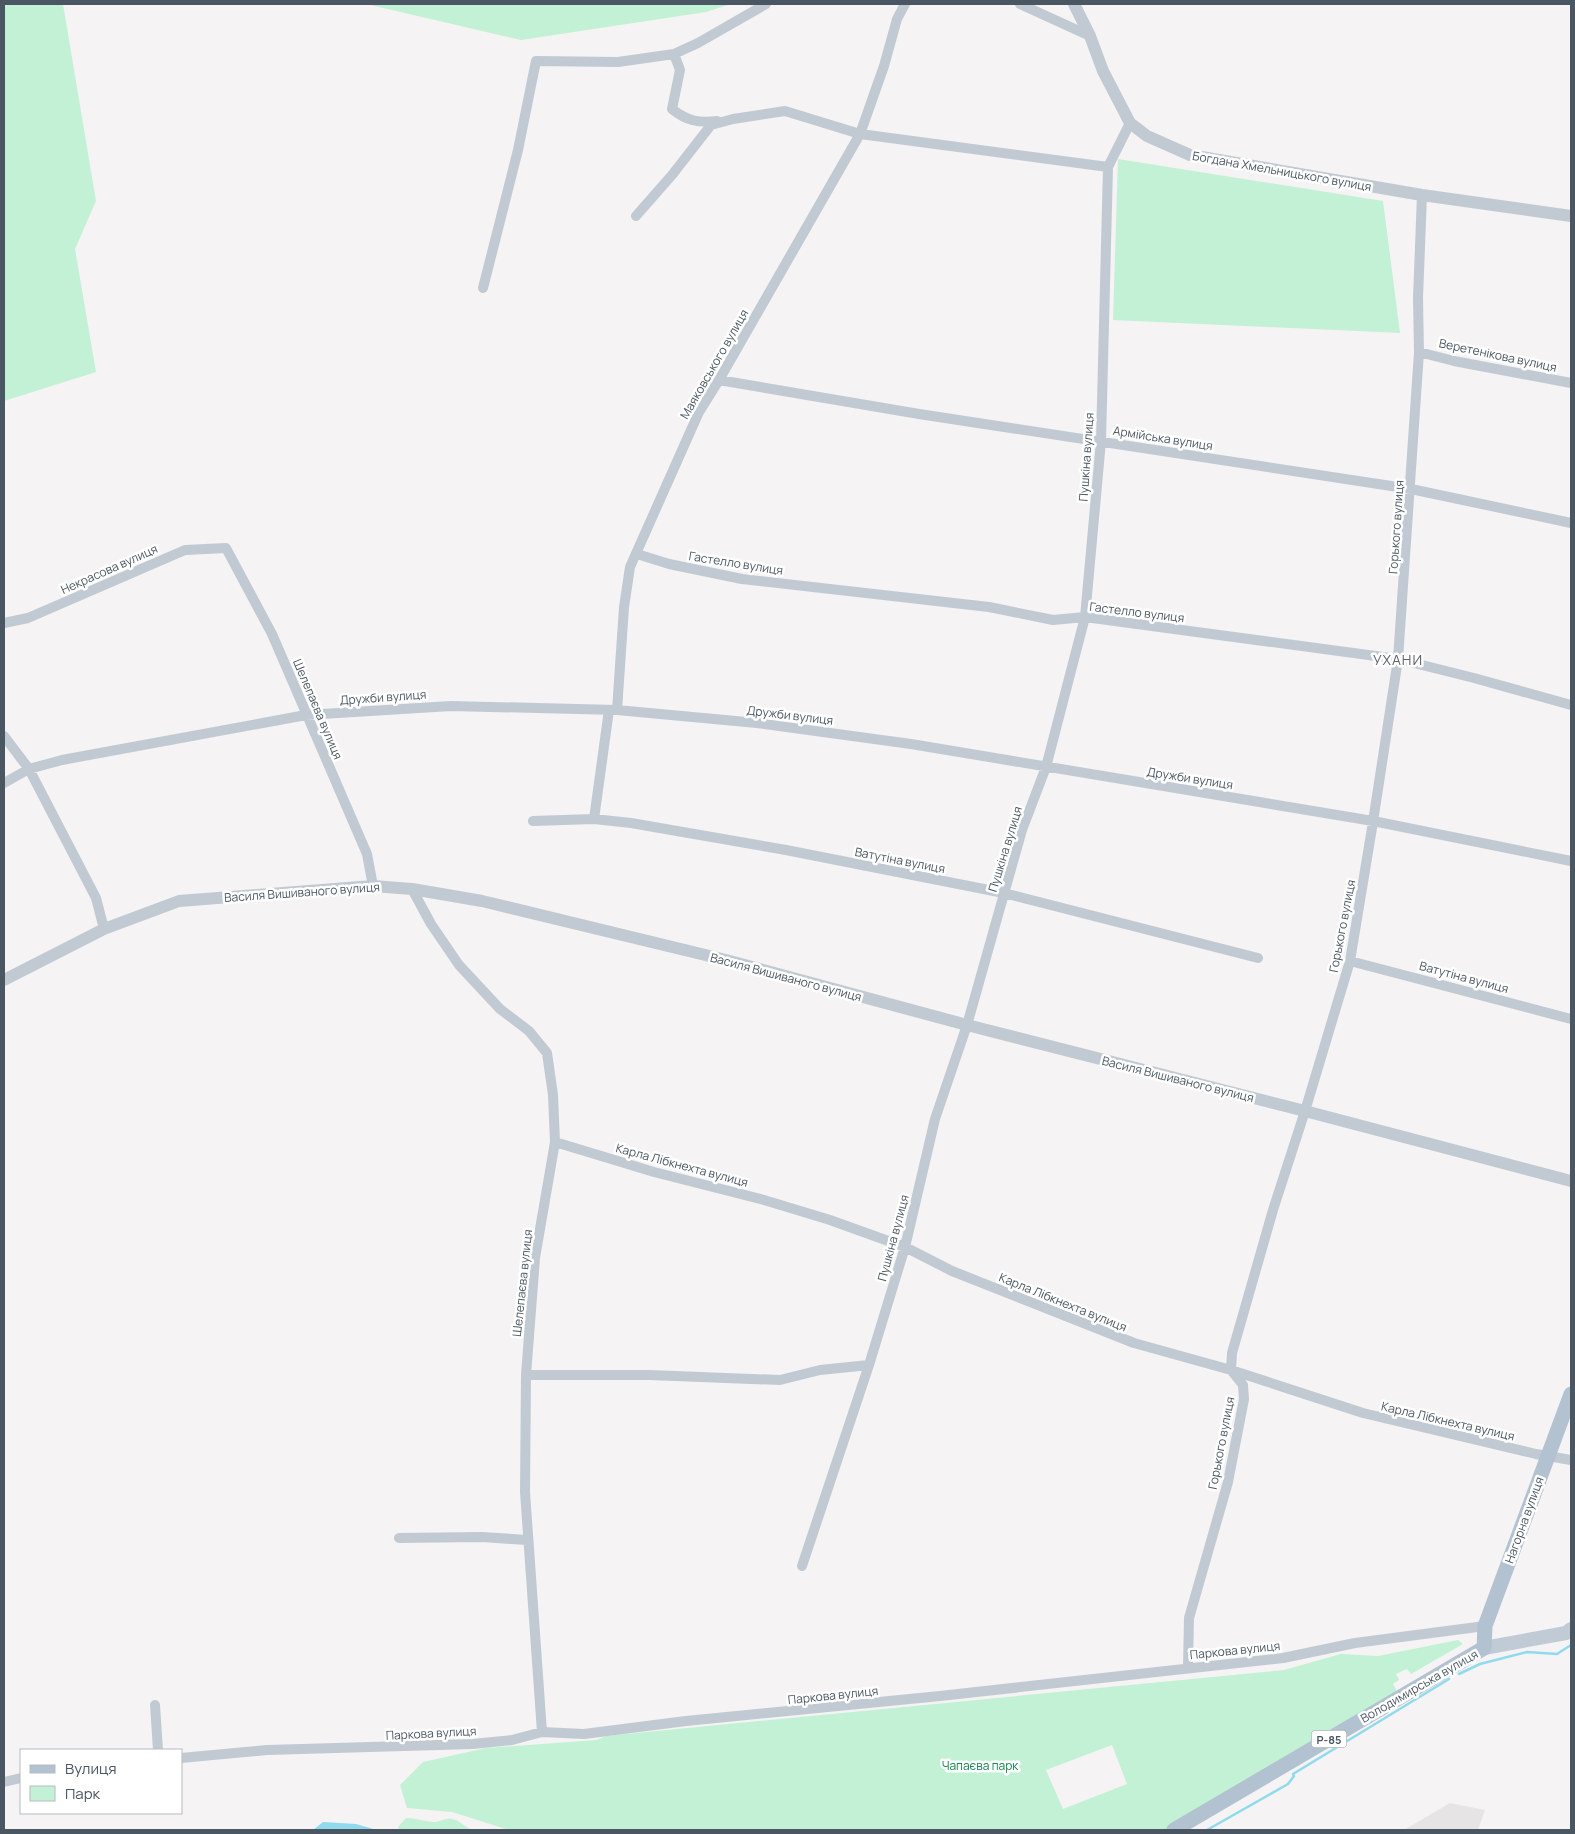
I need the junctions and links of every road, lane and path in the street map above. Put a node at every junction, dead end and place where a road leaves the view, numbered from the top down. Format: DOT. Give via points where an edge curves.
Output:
graph roads {
  1 [pos="766,4"];
  2 [pos="905,4"];
  3 [pos="1020,4"];
  4 [pos="1074,4"];
  5 [pos="1090,36"];
  6 [pos="674,54"];
  7 [pos="733,119"];
  8 [pos="1130,123"];
  9 [pos="860,134"];
  10 [pos="1108,167"];
  11 [pos="1422,195"];
  12 [pos="636,216"];
  13 [pos="1571,216"];
  14 [pos="483,288"];
  15 [pos="1419,352"];
  16 [pos="719,380"];
  17 [pos="1571,383"];
  18 [pos="1101,441"];
  19 [pos="1411,488"];
  20 [pos="1571,523"];
  21 [pos="226,548"];
  22 [pos="637,554"];
  23 [pos="1085,617"];
  24 [pos="4,623"];
  25 [pos="1398,659"];
  26 [pos="1571,706"];
  27 [pos="613,710"];
  28 [pos="306,715"];
  29 [pos="4,736"];
  30 [pos="1046,767"];
  31 [pos="29,769"];
  32 [pos="4,783"];
  33 [pos="594,819"];
  34 [pos="533,821"];
  35 [pos="1373,821"];
  36 [pos="1571,861"];
  37 [pos="373,886"];
  38 [pos="412,889"];
  39 [pos="1004,893"];
  40 [pos="104,929"];
  41 [pos="1258,958"];
  42 [pos="1350,961"];
  43 [pos="4,980"];
  44 [pos="1571,1020"];
  45 [pos="968,1025"];
  46 [pos="1305,1110"];
  47 [pos="554,1142"];
  48 [pos="1571,1181"];
  49 [pos="905,1247"];
  50 [pos="869,1364"];
  51 [pos="1231,1370"];
  52 [pos="526,1375"];
  53 [pos="1571,1394"];
  54 [pos="1548,1456"];
  55 [pos="1571,1460"];
  56 [pos="399,1538"];
  57 [pos="528,1540"];
  58 [pos="802,1566"];
  59 [pos="1485,1626"];
  60 [pos="1569,1633"];
  61 [pos="1484,1648"];
  62 [pos="1188,1668"];
  63 [pos="155,1705"];
  64 [pos="542,1732"];
  65 [pos="158,1749"];
  66 [pos="182,1758"];
  67 [pos="20,1778"];
  68 [pos="4,1782"];
  69 [pos="1174,1830"];
  1 -- 6 [label="street"];
  2 -- 9 [label="street, Маяковського вулиця" via="897,19"];
  3 -- 5 [label="street"];
  4 -- 5 [label="street, Богдана Хмельницького вулиця"];
  5 -- 8 [label="street, Богдана Хмельницького вулиця" via="1103,71"];
  6 -- 7 [label="street" via="680,70 672,110 684,119 702,122"];
  6 -- 14 [label="street" via="618,62 536,61 518,150"];
  7 -- 9 [label="street" via="785,111"];
  7 -- 12 [label="street" via="711,125"];
  8 -- 10 [label="street, Пушкіна вулиця"];
  8 -- 11 [label="street, Богдана Хмельницького вулиця" via="1147,136 1190,155"];
  9 -- 10 [label="street"];
  9 -- 16 [label="street, Маяковського вулиця"];
  10 -- 18 [label="street, Пушкіна вулиця"];
  11 -- 13 [label="street, Богдана Хмельницького вулиця"];
  11 -- 15 [label="street, Горького вулиця"];
  15 -- 17 [label="street, Веретенікова вулиця"];
  15 -- 19 [label="street, Горького вулиця"];
  16 -- 18 [label="street, Армійська вулиця"];
  16 -- 22 [label="street, Маяковського вулиця" via="699,412"];
  18 -- 19 [label="street, Армійська вулиця"];
  18 -- 23 [label="street, Пушкіна вулиця"];
  19 -- 20 [label="street, Армійська вулиця"];
  19 -- 25 [label="street, Горького вулиця"];
  21 -- 24 [label="street, Некрасова вулиця" via="185,550 28,618"];
  21 -- 28 [label="street, Шелепаєва вулиця" via="272,634"];
  22 -- 23 [label="street, Гастелло вулиця" via="742,579 989,607 1054,620"];
  22 -- 27 [label="street, Маяковського вулиця" via="630,567"];
  23 -- 25 [label="street, Гастелло вулиця"];
  23 -- 30 [label="street, Пушкіна вулиця"];
  25 -- 26 [label="street, Гастелло вулиця"];
  25 -- 35 [label="street, Горького вулиця"];
  27 -- 28 [label="street, Дружби вулиця" via="451,706"];
  27 -- 30 [label="street, Дружби вулиця" via="757,723"];
  27 -- 33 [label="street, Маяковського вулиця"];
  28 -- 31 [label="street, Дружби вулиця" via="62,760"];
  28 -- 37 [label="street, Шелепаєва вулиця" via="366,854"];
  29 -- 31 [label="street"];
  30 -- 35 [label="street, Дружби вулиця"];
  30 -- 39 [label="street, Пушкіна вулиця" via="1022,830"];
  31 -- 32 [label="street, Дружби вулиця"];
  31 -- 40 [label="street" via="96,898"];
  33 -- 34 [label="street, Ватутіна вулиця"];
  33 -- 39 [label="street, Ватутіна вулиця" via="631,822"];
  35 -- 36 [label="street, Дружби вулиця"];
  35 -- 42 [label="street, Горького вулиця"];
  37 -- 38 [label="street, Василя Вишиваного вулиця"];
  37 -- 40 [label="street, Василя Вишиваного вулиця" via="179,901"];
  38 -- 45 [label="street, Василя Вишиваного вулиця" via="482,901 726,960"];
  38 -- 47 [label="street, Шелепаєва вулиця" via="459,965 500,1009 529,1031 547,1054"];
  39 -- 41 [label="street, Ватутіна вулиця"];
  39 -- 45 [label="street, Пушкіна вулиця"];
  40 -- 43 [label="street, Василя Вишиваного вулиця"];
  42 -- 44 [label="street, Ватутіна вулиця"];
  42 -- 46 [label="street, Горького вулиця"];
  45 -- 46 [label="street, Василя Вишиваного вулиця"];
  45 -- 49 [label="street, Пушкіна вулиця" via="934,1119"];
  46 -- 48 [label="street, Василя Вишиваного вулиця"];
  46 -- 51 [label="street, Горького вулиця" via="1237,1334"];
  47 -- 49 [label="street, Карла Лібкнехта вулиця" via="764,1200"];
  47 -- 52 [label="street, Шелепаєва вулиця" via="535,1258"];
  49 -- 50 [label="street, Пушкіна вулиця"];
  49 -- 51 [label="street, Карла Лібкнехта вулиця" via="952,1271 1134,1343"];
  50 -- 52 [label="street" via="820,1370 780,1380"];
  50 -- 58 [label="street, Пушкіна вулиця"];
  51 -- 54 [label="street, Карла Лібкнехта вулиця" via="1363,1413"];
  51 -- 62 [label="street, Горького вулиця" via="1243,1385 1244,1399 1228,1482 1189,1618"];
  52 -- 57 [label="street, Шелепаєва вулиця"];
  53 -- 54 [label="main road, Нагорна вулиця"];
  54 -- 55 [label="street, Карла Лібкнехта вулиця"];
  54 -- 59 [label="main road, Нагорна вулиця"];
  56 -- 57 [label="street"];
  57 -- 64 [label="street, Шелепаєва вулиця"];
  59 -- 61 [label="main road, Нагорна вулиця"];
  59 -- 62 [label="street, Паркова вулиця" via="1355,1643 1283,1658"];
  60 -- 61 [label="main road, Володимирська вулиця"];
  61 -- 69 [label="main road, Володимирська вулиця / Р-85"];
  62 -- 64 [label="street, Паркова вулиця" via="584,1734"];
  63 -- 65 [label="street"];
  64 -- 66 [label="street, Паркова вулиця" via="512,1740 473,1744 267,1750"];
  67 -- 68 [label="street"];
}
